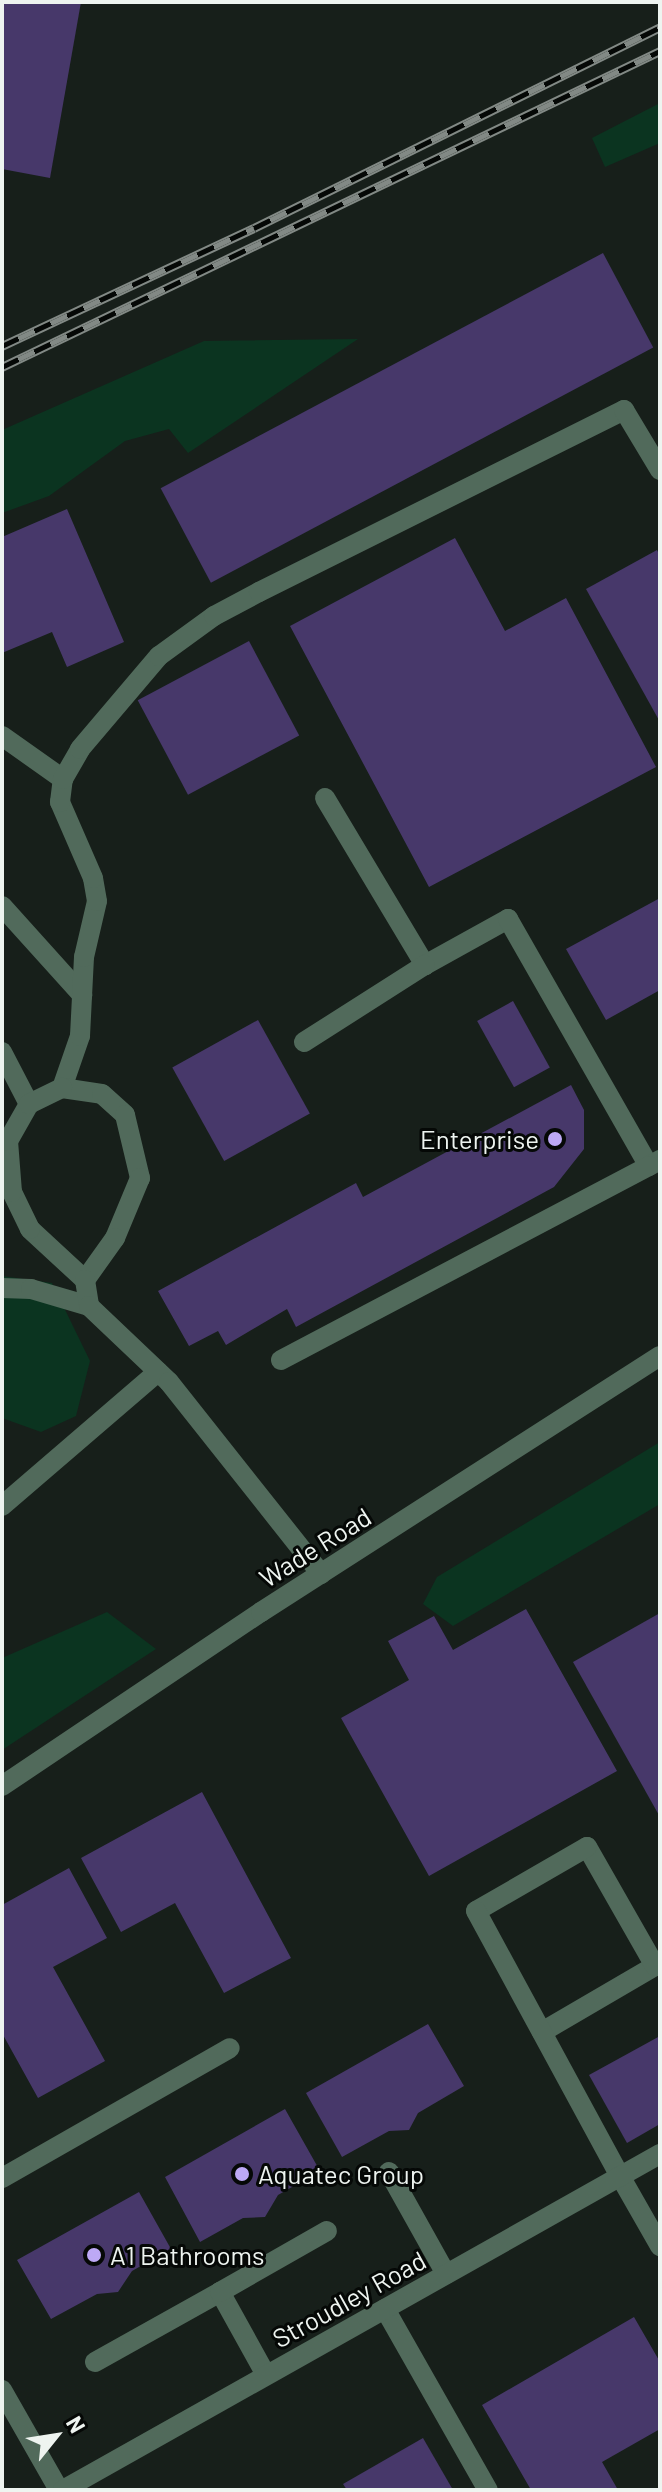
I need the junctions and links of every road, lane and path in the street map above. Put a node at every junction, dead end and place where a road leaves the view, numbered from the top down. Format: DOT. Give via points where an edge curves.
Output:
graph roads {
  1 [pos="660,470"];
  2 [pos="2,736"];
  3 [pos="63,779"];
  4 [pos="325,798"];
  5 [pos="2,906"];
  6 [pos="425,965"];
  7 [pos="82,995"];
  8 [pos="304,1042"];
  9 [pos="2,1052"];
  10 [pos="62,1088"];
  11 [pos="29,1104"];
  12 [pos="654,1163"];
  13 [pos="7,1193"];
  14 [pos="85,1280"];
  15 [pos="2,1288"];
  16 [pos="89,1306"];
  17 [pos="660,1356"];
  18 [pos="281,1360"];
  19 [pos="158,1372"];
  20 [pos="2,1506"];
  21 [pos="321,1574"];
  22 [pos="2,1786"];
  23 [pos="542,2032"];
  24 [pos="230,2048"];
  25 [pos="660,2154"];
  26 [pos="389,2172"];
  27 [pos="620,2176"];
  28 [pos="2,2178"];
  29 [pos="327,2231"];
  30 [pos="660,2246"];
  31 [pos="446,2274"];
  32 [pos="220,2292"];
  33 [pos="385,2309"];
  34 [pos="95,2362"];
  35 [pos="266,2375"];
  36 [pos="2,2390"];
  37 [pos="61,2490"];
  38 [pos="488,2490"];
  1 -- 3 [label="street" via="624,410 259,592 159,656 80,749"];
  2 -- 3 [label="street"];
  3 -- 7 [label="street" via="60,802 97,901 84,957"];
  4 -- 6 [label="street"];
  5 -- 7 [label="street"];
  6 -- 8 [label="street"];
  6 -- 12 [label="street" via="508,919"];
  7 -- 10 [label="street" via="80,1036"];
  9 -- 11 [label="street"];
  10 -- 11 [label="street"];
  10 -- 14 [label="street" via="102,1094 125,1115 140,1178 115,1238"];
  11 -- 13 [label="street" via="8,1141"];
  12 -- 18 [label="street"];
  13 -- 14 [label="street" via="30,1229"];
  14 -- 16 [label="street"];
  15 -- 16 [label="street" via="31,1289"];
  16 -- 19 [label="street"];
  17 -- 21 [label="street, Wade Road"];
  19 -- 20 [label="street"];
  19 -- 21 [label="street"];
  21 -- 22 [label="street, Wade Road"];
  23 -- 23 [label="street" via="476,1911 587,1847 655,1966"];
  23 -- 27 [label="street"];
  24 -- 28 [label="street"];
  25 -- 27 [label="street, Stroudley Road"];
  26 -- 31 [label="street"];
  27 -- 30 [label="street"];
  27 -- 31 [label="street, Stroudley Road"];
  29 -- 32 [label="street"];
  31 -- 33 [label="street, Stroudley Road"];
  32 -- 34 [label="street"];
  32 -- 35 [label="street"];
  33 -- 35 [label="street, Stroudley Road"];
  33 -- 38 [label="street"];
  35 -- 37 [label="street, Stroudley Road"];
  36 -- 37 [label="street, Stroudley Road"];
}
